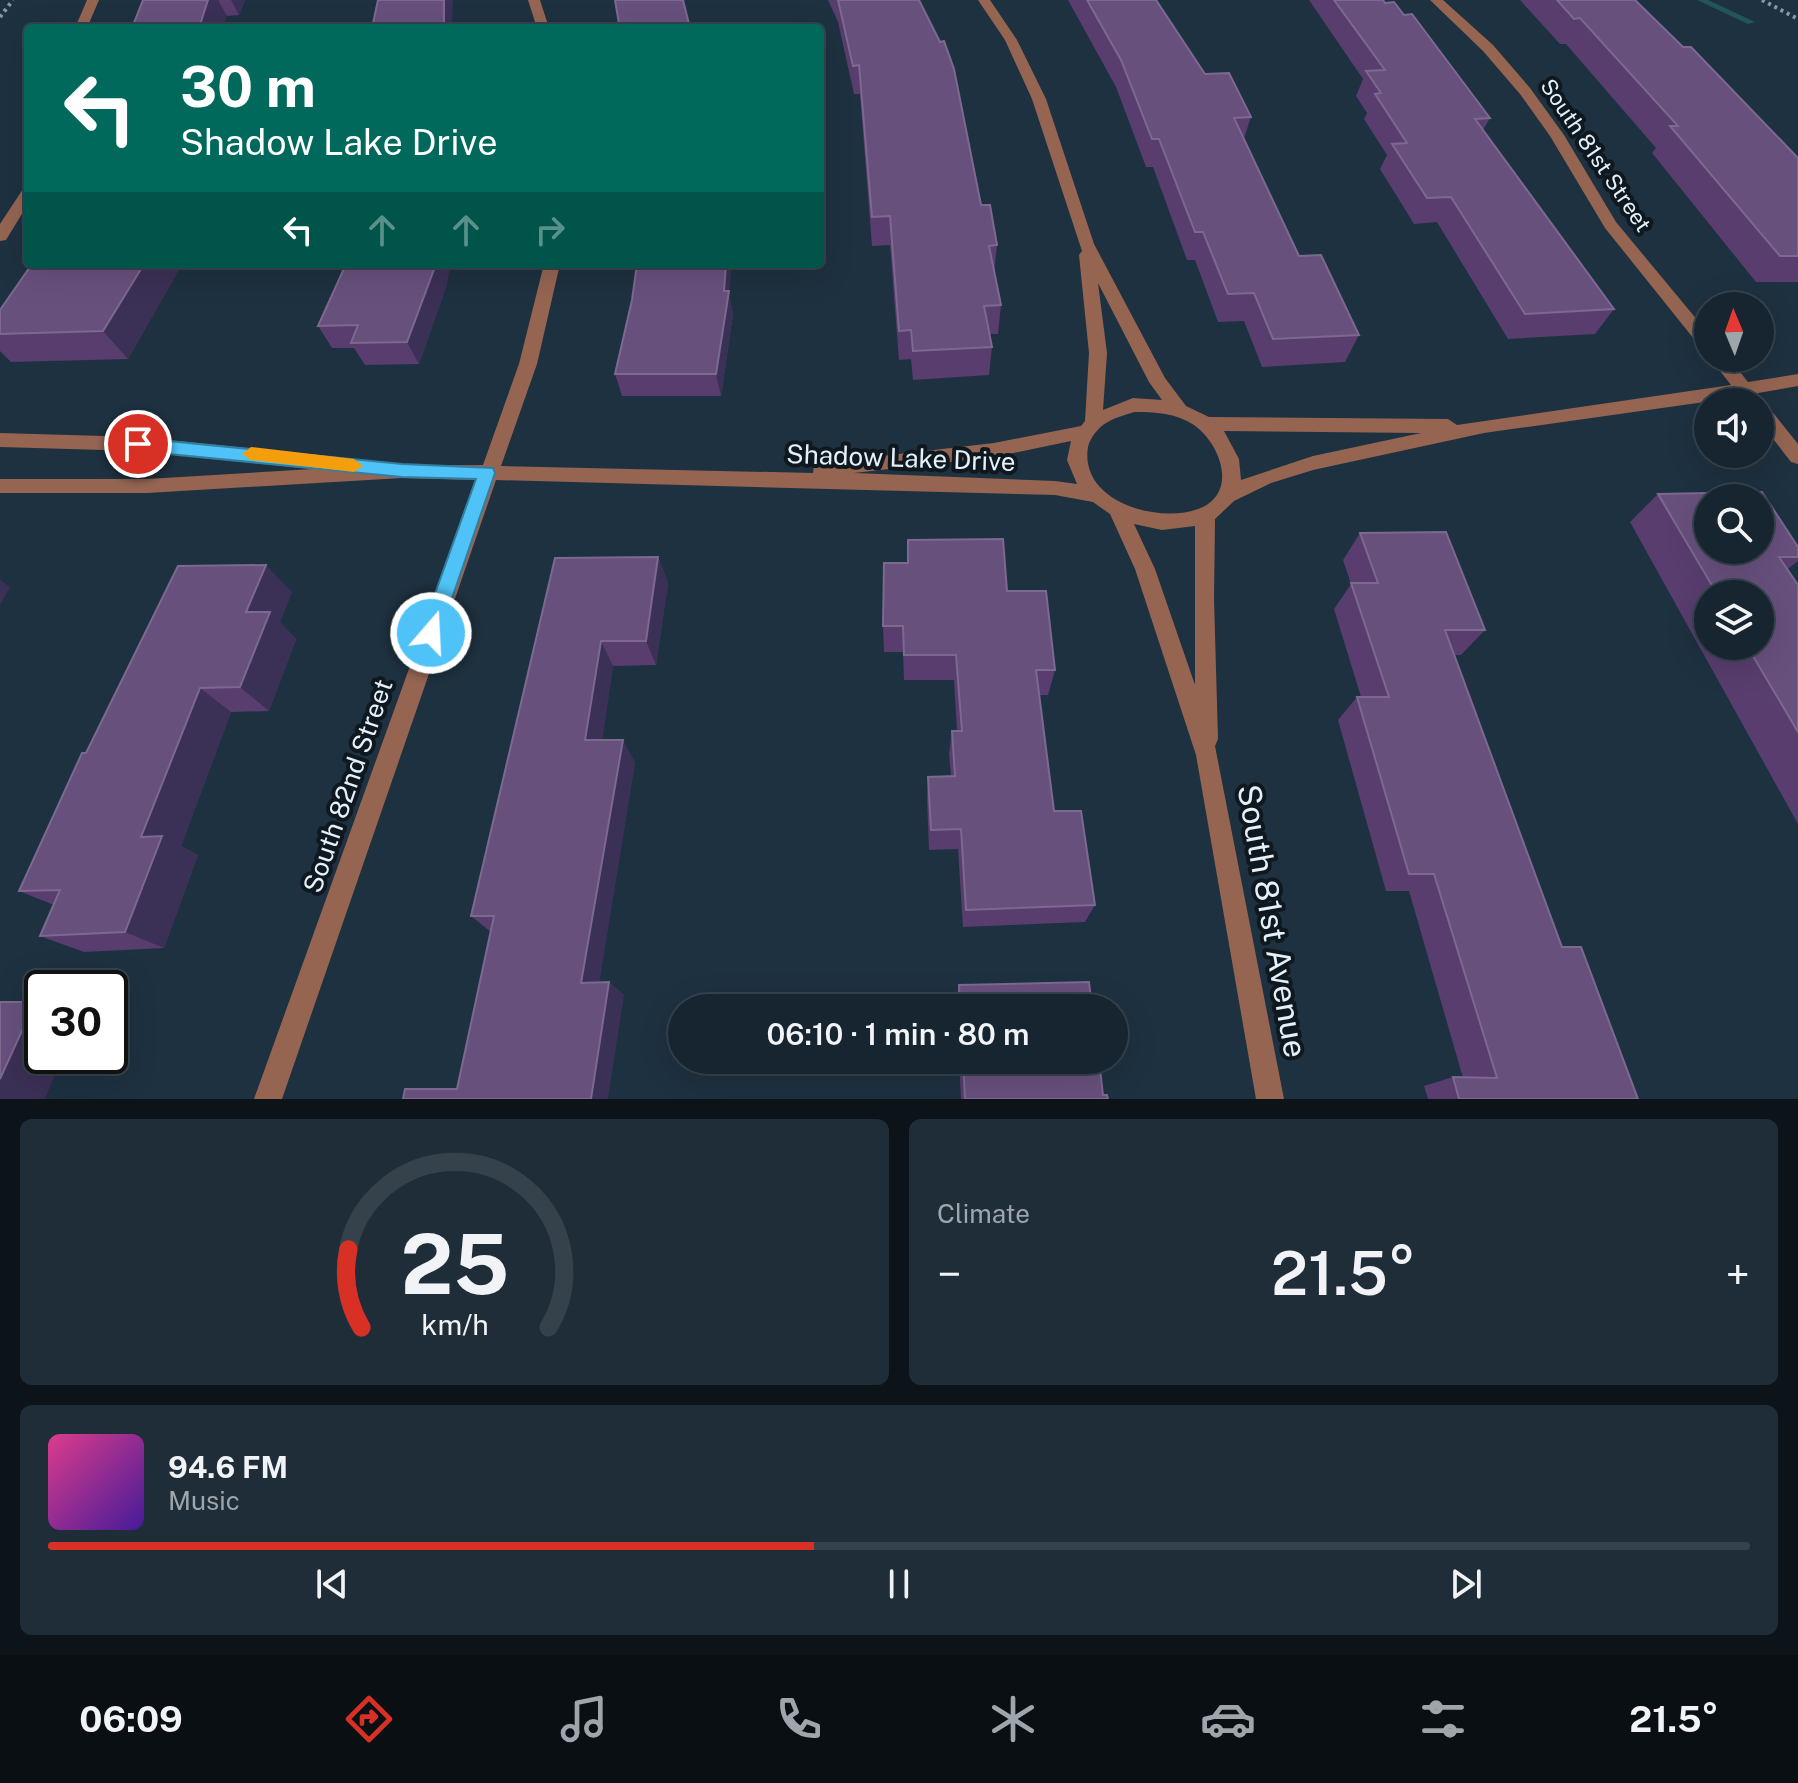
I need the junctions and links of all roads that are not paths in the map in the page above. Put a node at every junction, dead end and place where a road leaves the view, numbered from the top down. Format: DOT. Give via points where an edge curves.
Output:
graph roads {
  1 [pos="93,0"];
  2 [pos="534,0"];
  3 [pos="984,0"];
  4 [pos="1436,0"];
  5 [pos="83,24"];
  6 [pos="542,24"];
  7 [pos="24,198"];
  8 [pos="0,236"];
  9 [pos="1086,244"];
  10 [pos="551,268"];
  11 [pos="1694,328"];
  12 [pos="1730,372"];
  13 [pos="1798,380"];
  14 [pos="1743,388"];
  15 [pos="1774,388"];
  16 [pos="1694,402"];
  17 [pos="1180,411"];
  18 [pos="1205,424"];
  19 [pos="1088,426"];
  20 [pos="1484,426"];
  21 [pos="1774,427"];
  22 [pos="0,440"];
  23 [pos="1798,457"];
  24 [pos="402,471"];
  25 [pos="487,473"];
  26 [pos="706,479"];
  27 [pos="0,486"];
  28 [pos="1094,495"];
  29 [pos="1228,495"];
  30 [pos="1119,513"];
  31 [pos="1205,516"];
  32 [pos="1207,755"];
  33 [pos="268,1099"];
  34 [pos="1270,1099"];
  1 -- 5 [label="street"];
  2 -- 6 [label="street"];
  3 -- 9 [label="street" via="1030,78"];
  4 -- 11 [label="street, South 81st Street" via="1525,91 1610,225"];
  7 -- 8 [label="street"];
  9 -- 17 [label="street" via="1158,382"];
  9 -- 19 [label="street" via="1098,353"];
  10 -- 25 [label="street, South 82nd Street" via="528,364"];
  12 -- 14 [label="street"];
  13 -- 15 [label="street"];
  16 -- 20 [label="street"];
  17 -- 18 [label="street"];
  17 -- 19 [label="street" via="1133,405 1111,410"];
  18 -- 20 [label="street"];
  18 -- 29 [label="street" via="1231,457 1234,477"];
  19 -- 26 [label="street, Shadow Lake Drive" via="994,450"];
  19 -- 28 [label="street" via="1076,452 1080,474"];
  20 -- 29 [label="street" via="1313,463"];
  21 -- 23 [label="street"];
  22 -- 24 [label="street, Shadow Lake Drive" via="186,448"];
  24 -- 25 [label="street, Shadow Lake Drive"];
  24 -- 27 [label="street, Shadow Lake Drive" via="147,486"];
  25 -- 26 [label="street, Shadow Lake Drive"];
  25 -- 33 [label="street, South 82nd Street"];
  26 -- 28 [label="street, Shadow Lake Drive" via="1055,488"];
  28 -- 30 [label="street"];
  29 -- 31 [label="street"];
  30 -- 31 [label="street" via="1178,524"];
  30 -- 32 [label="street, South 81st Avenue" via="1145,569"];
  31 -- 32 [label="street, South 81st Avenue" via="1201,564"];
  32 -- 34 [label="street, South 81st Avenue"];
}
